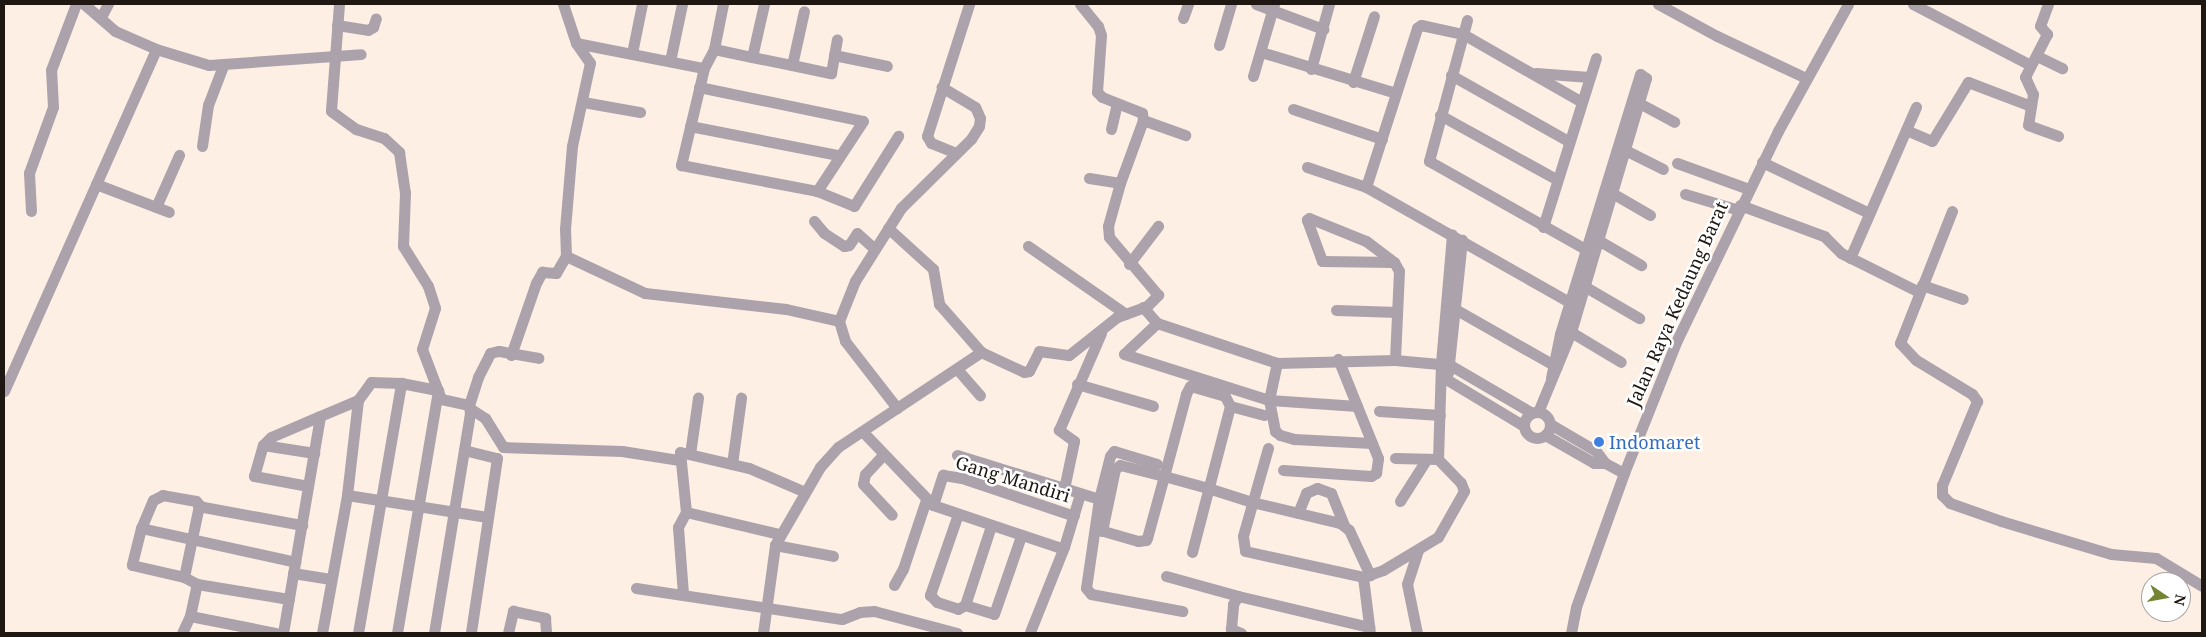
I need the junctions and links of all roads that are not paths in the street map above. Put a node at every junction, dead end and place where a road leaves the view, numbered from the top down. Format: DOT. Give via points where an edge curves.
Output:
graph roads {
  1 [pos="76,4"];
  2 [pos="84,4"];
  3 [pos="108,4"];
  4 [pos="339,4"];
  5 [pos="564,4"];
  6 [pos="642,4"];
  7 [pos="682,4"];
  8 [pos="723,4"];
  9 [pos="764,4"];
  10 [pos="969,4"];
  11 [pos="1080,4"];
  12 [pos="1188,4"];
  13 [pos="1231,4"];
  14 [pos="1256,4"];
  15 [pos="1329,4"];
  16 [pos="1658,4"];
  17 [pos="1848,4"];
  18 [pos="1913,4"];
  19 [pos="2048,4"];
  20 [pos="1273,7"];
  21 [pos="804,11"];
  22 [pos="1374,16"];
  23 [pos="101,17"];
  24 [pos="376,18"];
  25 [pos="1183,18"];
  26 [pos="1467,20"];
  27 [pos="337,26"];
  28 [pos="1322,29"];
  29 [pos="1463,34"];
  30 [pos="837,40"];
  31 [pos="576,43"];
  32 [pos="1219,45"];
  33 [pos="156,49"];
  34 [pos="714,49"];
  35 [pos="1261,52"];
  36 [pos="360,54"];
  37 [pos="632,54"];
  38 [pos="834,55"];
  39 [pos="752,56"];
  40 [pos="1596,58"];
  41 [pos="334,59"];
  42 [pos="670,61"];
  43 [pos="2034,61"];
  44 [pos="792,65"];
  45 [pos="223,66"];
  46 [pos="887,66"];
  47 [pos="704,68"];
  48 [pos="2062,68"];
  49 [pos="1311,69"];
  50 [pos="1531,72"];
  51 [pos="1451,75"];
  52 [pos="1253,76"];
  53 [pos="1589,77"];
  54 [pos="1806,78"];
  55 [pos="1353,82"];
  56 [pos="699,87"];
  57 [pos="942,87"];
  58 [pos="1396,93"];
  59 [pos="1580,101"];
  60 [pos="583,102"];
  61 [pos="1639,103"];
  62 [pos="1117,104"];
  63 [pos="2031,106"];
  64 [pos="1916,107"];
  65 [pos="1293,109"];
  66 [pos="640,112"];
  67 [pos="1440,115"];
  68 [pos="1143,120"];
  69 [pos="1674,122"];
  70 [pos="690,126"];
  71 [pos="1111,129"];
  72 [pos="1906,130"];
  73 [pos="1185,135"];
  74 [pos="898,136"];
  75 [pos="2058,136"];
  76 [pos="1382,139"];
  77 [pos="1568,140"];
  78 [pos="202,146"];
  79 [pos="1621,148"];
  80 [pos="956,153"];
  81 [pos="838,155"];
  82 [pos="179,156"];
  83 [pos="1762,162"];
  84 [pos="1678,163"];
  85 [pos="1307,167"];
  86 [pos="1663,169"];
  87 [pos="1089,178"];
  88 [pos="1556,179"];
  89 [pos="1120,183"];
  90 [pos="96,184"];
  91 [pos="1366,187"];
  92 [pos="1749,189"];
  93 [pos="817,191"];
  94 [pos="1612,193"];
  95 [pos="1686,194"];
  96 [pos="156,207"];
  97 [pos="1740,208"];
  98 [pos="1952,211"];
  99 [pos="31,212"];
  100 [pos="169,212"];
  101 [pos="1869,214"];
  102 [pos="1650,215"];
  103 [pos="814,221"];
  104 [pos="1158,226"];
  105 [pos="1543,227"];
  106 [pos="888,228"];
  107 [pos="1457,237"];
  108 [pos="1598,240"];
  109 [pos="1028,246"];
  110 [pos="875,249"];
  111 [pos="1590,252"];
  112 [pos="566,256"];
  113 [pos="1850,258"];
  114 [pos="1394,262"];
  115 [pos="1129,264"];
  116 [pos="1641,265"];
  117 [pos="1584,286"];
  118 [pos="1921,288"];
  119 [pos="1963,299"];
  120 [pos="1573,305"];
  121 [pos="1143,307"];
  122 [pos="1455,308"];
  123 [pos="1336,310"];
  124 [pos="1397,312"];
  125 [pos="1126,314"];
  126 [pos="1639,318"];
  127 [pos="839,321"];
  128 [pos="1157,323"];
  129 [pos="1571,332"];
  130 [pos="1101,333"];
  131 [pos="981,352"];
  132 [pos="511,355"];
  133 [pos="538,358"];
  134 [pos="1338,359"];
  135 [pos="1395,360"];
  136 [pos="1621,362"];
  137 [pos="1277,363"];
  138 [pos="1445,364"];
  139 [pos="1555,366"];
  140 [pos="957,369"];
  141 [pos="1467,375"];
  142 [pos="1444,380"];
  143 [pos="401,383"];
  144 [pos="1077,384"];
  145 [pos="1462,387"];
  146 [pos="438,389"];
  147 [pos="4,391"];
  148 [pos="980,394"];
  149 [pos="698,398"];
  150 [pos="741,398"];
  151 [pos="358,400"];
  152 [pos="1269,400"];
  153 [pos="1153,406"];
  154 [pos="1230,406"];
  155 [pos="1357,406"];
  156 [pos="470,407"];
  157 [pos="898,408"];
  158 [pos="1379,411"];
  159 [pos="1535,413"];
  160 [pos="1264,414"];
  161 [pos="1440,414"];
  162 [pos="320,416"];
  163 [pos="1550,424"];
  164 [pos="1524,426"];
  165 [pos="863,432"];
  166 [pos="1544,436"];
  167 [pos="1372,444"];
  168 [pos="263,445"];
  169 [pos="1268,448"];
  170 [pos="464,450"];
  171 [pos="314,453"];
  172 [pos="690,454"];
  173 [pos="883,455"];
  174 [pos="957,455"];
  175 [pos="1395,458"];
  176 [pos="1438,459"];
  177 [pos="679,460"];
  178 [pos="1426,460"];
  179 [pos="1605,463"];
  180 [pos="732,464"];
  181 [pos="1156,464"];
  182 [pos="1283,470"];
  183 [pos="1624,473"];
  184 [pos="1164,476"];
  185 [pos="308,486"];
  186 [pos="1208,488"];
  187 [pos="1064,489"];
  188 [pos="805,492"];
  189 [pos="1080,494"];
  190 [pos="346,495"];
  191 [pos="1099,499"];
  192 [pos="382,500"];
  193 [pos="1400,501"];
  194 [pos="1252,502"];
  195 [pos="929,503"];
  196 [pos="198,506"];
  197 [pos="419,506"];
  198 [pos="453,512"];
  199 [pos="686,512"];
  200 [pos="1298,513"];
  201 [pos="958,514"];
  202 [pos="892,515"];
  203 [pos="1074,516"];
  204 [pos="487,518"];
  205 [pos="1344,525"];
  206 [pos="302,526"];
  207 [pos="991,526"];
  208 [pos="141,528"];
  209 [pos="1021,536"];
  210 [pos="191,540"];
  211 [pos="777,540"];
  212 [pos="1424,547"];
  213 [pos="1061,548"];
  214 [pos="1192,552"];
  215 [pos="833,556"];
  216 [pos="294,567"];
  217 [pos="184,576"];
  218 [pos="1166,576"];
  219 [pos="1366,576"];
  220 [pos="331,579"];
  221 [pos="197,584"];
  222 [pos="894,585"];
  223 [pos="2202,586"];
  224 [pos="636,588"];
  225 [pos="683,594"];
  226 [pos="1238,596"];
  227 [pos="289,598"];
  228 [pos="965,605"];
  229 [pos="768,608"];
  230 [pos="1182,611"];
  231 [pos="190,616"];
  232 [pos="1370,630"];
  233 [pos="1030,632"];
  234 [pos="1234,632"];
  235 [pos="182,633"];
  236 [pos="276,633"];
  237 [pos="283,633"];
  238 [pos="322,633"];
  239 [pos="358,633"];
  240 [pos="397,633"];
  241 [pos="434,633"];
  242 [pos="471,633"];
  243 [pos="508,633"];
  244 [pos="546,633"];
  245 [pos="763,633"];
  246 [pos="957,633"];
  247 [pos="1417,633"];
  248 [pos="1571,633"];
  1 -- 99 [label="street" via="51,70 53,106 29,174"];
  2 -- 23 [label="street"];
  3 -- 23 [label="street"];
  4 -- 27 [label="street"];
  5 -- 31 [label="street"];
  6 -- 37 [label="street"];
  7 -- 42 [label="street"];
  8 -- 34 [label="street"];
  9 -- 39 [label="street"];
  10 -- 57 [label="street"];
  11 -- 62 [label="street" via="1098,26 1101,35 1097,92"];
  12 -- 25 [label="street"];
  13 -- 32 [label="street"];
  14 -- 20 [label="street"];
  15 -- 28 [label="street"];
  16 -- 54 [label="street"];
  17 -- 54 [label="street, Jalan Raya Kedaung Barat"];
  18 -- 43 [label="street"];
  19 -- 43 [label="street" via="2040,26 2047,34"];
  20 -- 28 [label="street"];
  20 -- 35 [label="street"];
  21 -- 44 [label="street"];
  22 -- 55 [label="street"];
  23 -- 33 [label="street" via="115,31"];
  24 -- 27 [label="street" via="368,30"];
  26 -- 29 [label="street"];
  27 -- 41 [label="street"];
  28 -- 49 [label="street"];
  29 -- 50 [label="street"];
  29 -- 51 [label="street"];
  29 -- 58 [label="street" via="1419,26"];
  30 -- 38 [label="street"];
  31 -- 37 [label="street"];
  31 -- 60 [label="street" via="590,63"];
  33 -- 45 [label="street"];
  33 -- 90 [label="street"];
  34 -- 39 [label="street"];
  34 -- 47 [label="street"];
  35 -- 49 [label="street"];
  35 -- 52 [label="street"];
  36 -- 41 [label="street"];
  37 -- 42 [label="street"];
  38 -- 44 [label="street" via="831,73"];
  38 -- 46 [label="street"];
  39 -- 44 [label="street"];
  40 -- 53 [label="street"];
  41 -- 45 [label="street" via="250,60"];
  41 -- 146 [label="street" via="331,111 356,129 384,138 398,152 403,164 403,246 428,286 435,308 422,349"];
  42 -- 47 [label="street"];
  43 -- 48 [label="street"];
  43 -- 63 [label="street" via="2025,81 2033,94"];
  45 -- 78 [label="street" via="208,105"];
  47 -- 56 [label="street"];
  49 -- 55 [label="street"];
  50 -- 53 [label="street"];
  50 -- 59 [label="street"];
  51 -- 67 [label="street"];
  51 -- 77 [label="street"];
  53 -- 59 [label="street"];
  54 -- 83 [label="street, Jalan Raya Kedaung Barat"];
  55 -- 58 [label="street"];
  56 -- 70 [label="street"];
  56 -- 81 [label="street" via="863,121"];
  57 -- 80 [label="street" via="927,136 934,145"];
  57 -- 80 [label="street" via="975,107 980,118 972,139"];
  58 -- 76 [label="street"];
  59 -- 77 [label="street"];
  60 -- 66 [label="street"];
  60 -- 112 [label="street" via="572,146"];
  61 -- 69 [label="street"];
  61 -- 79 [label="street"];
  61 -- 79 [label="street" via="1646,77 1639,74"];
  62 -- 68 [label="street" via="1142,114"];
  62 -- 71 [label="street"];
  63 -- 72 [label="street" via="1968,82 1932,141"];
  63 -- 75 [label="street" via="2028,125"];
  64 -- 72 [label="street"];
  65 -- 76 [label="street"];
  67 -- 88 [label="street"];
  67 -- 105 [label="street" via="1429,156 1432,166"];
  68 -- 73 [label="street"];
  68 -- 89 [label="street"];
  70 -- 81 [label="street"];
  70 -- 93 [label="street" via="682,165"];
  72 -- 101 [label="street"];
  74 -- 93 [label="street" via="854,206"];
  76 -- 91 [label="street"];
  77 -- 88 [label="street"];
  79 -- 86 [label="street"];
  79 -- 94 [label="street"];
  79 -- 111 [label="street"];
  80 -- 106 [label="street" via="901,208"];
  81 -- 93 [label="street"];
  82 -- 96 [label="street"];
  83 -- 92 [label="street, Jalan Raya Kedaung Barat"];
  83 -- 101 [label="street"];
  84 -- 92 [label="street"];
  85 -- 91 [label="street"];
  87 -- 89 [label="street"];
  88 -- 105 [label="street"];
  89 -- 115 [label="street" via="1108,226 1109,237"];
  90 -- 96 [label="street"];
  90 -- 147 [label="street"];
  91 -- 107 [label="street"];
  92 -- 97 [label="street, Jalan Raya Kedaung Barat"];
  94 -- 102 [label="street"];
  94 -- 108 [label="street"];
  95 -- 97 [label="street"];
  96 -- 100 [label="street"];
  97 -- 113 [label="street" via="1824,236"];
  97 -- 183 [label="street, Jalan Raya Kedaung Barat" via="1677,340"];
  98 -- 118 [label="street"];
  101 -- 113 [label="street"];
  103 -- 110 [label="street" via="824,233 844,246 849,245 857,233"];
  104 -- 115 [label="street"];
  105 -- 111 [label="street"];
  106 -- 110 [label="street"];
  106 -- 131 [label="street" via="933,269 939,304"];
  107 -- 120 [label="street"];
  107 -- 122 [label="street"];
  107 -- 138 [label="street"];
  108 -- 111 [label="street"];
  108 -- 116 [label="street"];
  109 -- 125 [label="street"];
  110 -- 127 [label="street" via="856,281"];
  111 -- 117 [label="street"];
  111 -- 120 [label="street"];
  112 -- 127 [label="street" via="645,293 786,309"];
  112 -- 132 [label="street" via="556,273 542,272"];
  113 -- 118 [label="street"];
  114 -- 114 [label="street" via="1322,260 1307,220 1309,218 1366,241"];
  114 -- 124 [label="street" via="1399,271"];
  115 -- 121 [label="street" via="1158,292"];
  117 -- 120 [label="street"];
  117 -- 126 [label="street"];
  118 -- 119 [label="street"];
  118 -- 223 [label="street" via="1900,344 1916,360 1972,394 1977,401 1942,485 1945,498 2001,521 2110,554 2156,558"];
  120 -- 129 [label="street"];
  120 -- 139 [label="street"];
  121 -- 125 [label="street"];
  121 -- 128 [label="street"];
  122 -- 138 [label="street"];
  122 -- 139 [label="street"];
  123 -- 124 [label="street"];
  124 -- 135 [label="street"];
  125 -- 130 [label="street" via="1117,317"];
  127 -- 157 [label="street" via="845,341"];
  128 -- 137 [label="street"];
  128 -- 152 [label="street" via="1124,354"];
  129 -- 136 [label="street"];
  129 -- 139 [label="street"];
  130 -- 131 [label="street" via="1089,338 1069,355 1040,351 1029,371 1024,372"];
  130 -- 144 [label="street"];
  131 -- 140 [label="street"];
  132 -- 133 [label="street"];
  132 -- 156 [label="street" via="499,351 490,353"];
  134 -- 135 [label="street"];
  134 -- 137 [label="street"];
  134 -- 155 [label="street"];
  135 -- 138 [label="street"];
  137 -- 152 [label="street"];
  138 -- 141 [label="street"];
  138 -- 142 [label="street"];
  139 -- 159 [label="street"];
  140 -- 148 [label="street"];
  140 -- 157 [label="street"];
  141 -- 145 [label="street"];
  141 -- 159 [label="street"];
  142 -- 145 [label="street"];
  142 -- 161 [label="street"];
  143 -- 146 [label="street"];
  143 -- 151 [label="street" via="369,383"];
  143 -- 192 [label="street"];
  144 -- 153 [label="street"];
  144 -- 187 [label="street" via="1059,430 1074,441"];
  145 -- 164 [label="street"];
  146 -- 156 [label="street" via="441,399"];
  146 -- 197 [label="street"];
  149 -- 172 [label="street"];
  150 -- 180 [label="street"];
  151 -- 162 [label="street"];
  151 -- 190 [label="street"];
  152 -- 155 [label="street"];
  152 -- 167 [label="street" via="1275,431 1280,435 1294,439"];
  154 -- 160 [label="street"];
  154 -- 184 [label="street" via="1225,396 1190,386"];
  154 -- 186 [label="street"];
  155 -- 167 [label="street"];
  156 -- 170 [label="street"];
  156 -- 177 [label="street" via="485,418 503,447 622,451"];
  157 -- 165 [label="street"];
  158 -- 161 [label="street"];
  159 -- 163 [label="street" via="1546,416"];
  159 -- 164 [label="street"];
  161 -- 176 [label="street"];
  162 -- 168 [label="street" via="271,437"];
  162 -- 171 [label="street"];
  163 -- 166 [label="street"];
  163 -- 179 [label="street" via="1596,451"];
  164 -- 166 [label="street" via="1532,437"];
  165 -- 173 [label="street"];
  165 -- 188 [label="street" via="838,447 820,467"];
  166 -- 179 [label="street" via="1594,463"];
  167 -- 182 [label="street" via="1378,467 1371,476"];
  168 -- 171 [label="street"];
  168 -- 185 [label="street" via="255,477"];
  169 -- 194 [label="street"];
  170 -- 198 [label="street"];
  170 -- 204 [label="street" via="497,458"];
  171 -- 185 [label="street"];
  172 -- 177 [label="street" via="680,452"];
  172 -- 180 [label="street"];
  173 -- 195 [label="street"];
  173 -- 202 [label="street" via="865,474 863,484"];
  174 -- 187 [label="street"];
  175 -- 178 [label="street"];
  176 -- 178 [label="street"];
  176 -- 212 [label="street" via="1461,483 1464,491 1438,537"];
  177 -- 199 [label="street"];
  178 -- 193 [label="street"];
  179 -- 183 [label="street"];
  180 -- 188 [label="street" via="771,476"];
  181 -- 191 [label="street" via="1114,451"];
  183 -- 248 [label="street, Jalan Raya Kedaung Barat" via="1576,608"];
  184 -- 184 [label="street" via="1117,466 1102,531 1138,541 1146,540"];
  184 -- 186 [label="street"];
  185 -- 206 [label="street"];
  186 -- 194 [label="street"];
  186 -- 214 [label="street"];
  187 -- 189 [label="street"];
  188 -- 211 [label="street"];
  189 -- 191 [label="street"];
  189 -- 203 [label="street"];
  190 -- 192 [label="street"];
  190 -- 220 [label="street"];
  191 -- 230 [label="street" via="1087,592"];
  192 -- 197 [label="street"];
  192 -- 239 [label="street"];
  194 -- 200 [label="street"];
  194 -- 219 [label="street" via="1243,536 1245,551"];
  195 -- 201 [label="street"];
  195 -- 203 [label="street, Gang Mandiri" via="943,475 962,478"];
  195 -- 222 [label="street"];
  196 -- 206 [label="street"];
  196 -- 208 [label="street" via="196,501 163,496 153,500"];
  196 -- 210 [label="street"];
  197 -- 198 [label="street"];
  197 -- 240 [label="street"];
  198 -- 204 [label="street"];
  198 -- 241 [label="street"];
  199 -- 211 [label="street"];
  199 -- 225 [label="street" via="678,527"];
  200 -- 205 [label="street"];
  200 -- 205 [label="street" via="1306,493 1318,488 1331,493"];
  201 -- 207 [label="street"];
  201 -- 228 [label="street" via="930,595 937,602 958,608"];
  203 -- 213 [label="street"];
  204 -- 242 [label="street" via="489,525"];
  205 -- 219 [label="street"];
  206 -- 216 [label="street"];
  207 -- 209 [label="street"];
  207 -- 228 [label="street"];
  208 -- 210 [label="street"];
  208 -- 217 [label="street" via="132,565"];
  209 -- 213 [label="street"];
  209 -- 228 [label="street" via="994,614"];
  210 -- 216 [label="street"];
  210 -- 217 [label="street"];
  211 -- 215 [label="street"];
  211 -- 229 [label="street"];
  212 -- 219 [label="street"];
  212 -- 247 [label="street" via="1407,584"];
  213 -- 233 [label="street"];
  216 -- 220 [label="street"];
  216 -- 227 [label="street"];
  217 -- 221 [label="street"];
  218 -- 226 [label="street"];
  219 -- 232 [label="street"];
  220 -- 238 [label="street"];
  221 -- 227 [label="street"];
  221 -- 231 [label="street"];
  224 -- 225 [label="street"];
  225 -- 229 [label="street"];
  226 -- 232 [label="street"];
  226 -- 234 [label="street" via="1233,604"];
  227 -- 237 [label="street"];
  229 -- 245 [label="street"];
  229 -- 246 [label="street" via="842,619 874,611"];
  231 -- 235 [label="street"];
  231 -- 236 [label="street"];
  243 -- 244 [label="street" via="513,611 545,618"];
}
